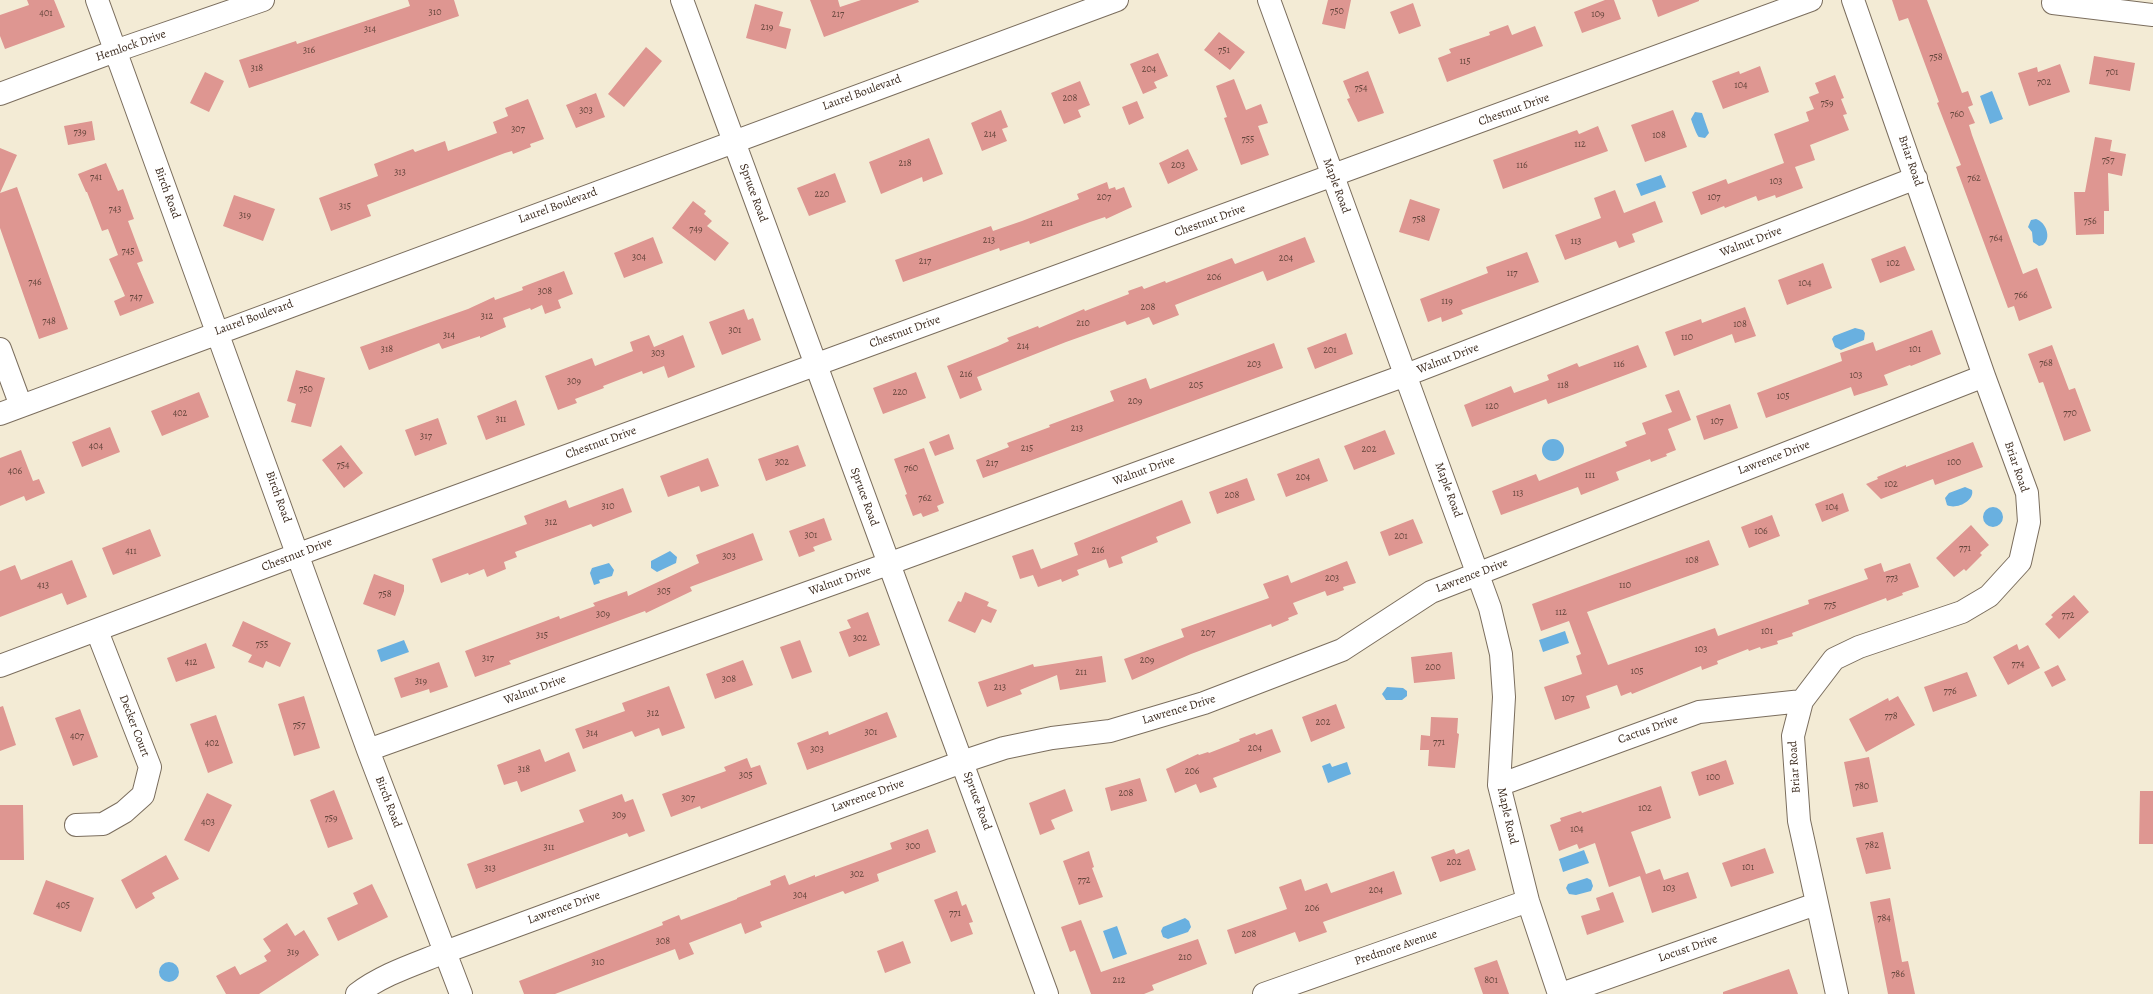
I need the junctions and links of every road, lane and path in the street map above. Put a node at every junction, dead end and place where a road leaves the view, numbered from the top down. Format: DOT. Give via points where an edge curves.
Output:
graph roads {
  1 [pos="97,0"];
  2 [pos="263,0"];
  3 [pos="682,0"];
  4 [pos="1117,0"];
  5 [pos="1269,0"];
  6 [pos="1812,0"];
  7 [pos="1853,0"];
  8 [pos="2053,2"];
  9 [pos="2153,15"];
  10 [pos="116,51"];
  11 [pos="0,94"];
  12 [pos="734,140"];
  13 [pos="1333,177"];
  14 [pos="1916,178"];
  15 [pos="218,332"];
  16 [pos="0,348"];
  17 [pos="816,364"];
  18 [pos="1406,375"];
  19 [pos="1984,376"];
  20 [pos="21,406"];
  21 [pos="0,414"];
  22 [pos="299,554"];
  23 [pos="888,564"];
  24 [pos="1479,573"];
  25 [pos="98,631"];
  26 [pos="0,666"];
  27 [pos="1802,701"];
  28 [pos="368,750"];
  29 [pos="962,762"];
  30 [pos="1500,785"];
  31 [pos="76,825"];
  32 [pos="1528,901"];
  33 [pos="1816,904"];
  34 [pos="445,952"];
  35 [pos="357,994"];
  36 [pos="461,994"];
  37 [pos="1046,994"];
  38 [pos="1264,994"];
  39 [pos="1560,994"];
  40 [pos="1837,994"];
  1 -- 10 [label="street, Birch Road"];
  2 -- 10 [label="street, Hemlock Drive"];
  3 -- 12 [label="street, Spruce Road"];
  4 -- 12 [label="street, Laurel Boulevard"];
  5 -- 13 [label="street, Maple Road"];
  6 -- 13 [label="street, Chestnut Drive"];
  7 -- 14 [label="street, Briar Road"];
  8 -- 9 [label="street"];
  10 -- 11 [label="street, Hemlock Drive"];
  10 -- 15 [label="street, Birch Road"];
  12 -- 15 [label="street, Laurel Boulevard"];
  12 -- 17 [label="street, Spruce Road"];
  13 -- 17 [label="street, Chestnut Drive"];
  13 -- 18 [label="street, Maple Road"];
  14 -- 18 [label="street, Walnut Drive"];
  14 -- 19 [label="street, Briar Road"];
  15 -- 20 [label="street, Laurel Boulevard"];
  15 -- 22 [label="street, Birch Road"];
  16 -- 20 [label="street"];
  17 -- 22 [label="street, Chestnut Drive"];
  17 -- 23 [label="street, Spruce Road"];
  18 -- 23 [label="street, Walnut Drive"];
  18 -- 24 [label="street, Maple Road"];
  19 -- 24 [label="street, Lawrence Drive"];
  19 -- 27 [label="street, Briar Road" via="2027,493 2029,522 2020,562 1989,596 1962,612 1834,658"];
  20 -- 21 [label="street, Laurel Boulevard"];
  22 -- 25 [label="street, Chestnut Drive"];
  22 -- 28 [label="street, Birch Road"];
  23 -- 28 [label="street, Walnut Drive"];
  23 -- 29 [label="street, Spruce Road"];
  24 -- 29 [label="street, Lawrence Drive" via="1431,592 1342,650 1204,703 1110,730 1010,747"];
  24 -- 30 [label="street, Maple Road" via="1501,654 1504,697"];
  25 -- 26 [label="street, Chestnut Drive"];
  25 -- 31 [label="street, Decker Court" via="150,767 143,795 124,812 103,824"];
  27 -- 30 [label="street, Cactus Drive" via="1699,712"];
  27 -- 33 [label="street, Briar Road" via="1793,736 1795,775 1799,822"];
  28 -- 34 [label="street, Birch Road"];
  29 -- 34 [label="street, Lawrence Drive"];
  29 -- 37 [label="street, Spruce Road"];
  30 -- 32 [label="street, Maple Road"];
  32 -- 38 [label="street, Predmore Avenue"];
  32 -- 39 [label="street, Maple Road"];
  33 -- 39 [label="street, Locust Drive"];
  33 -- 40 [label="street, Briar Road"];
  34 -- 35 [label="street, Lawrence Drive" via="367,986"];
  34 -- 36 [label="street, Birch Road"];
}
